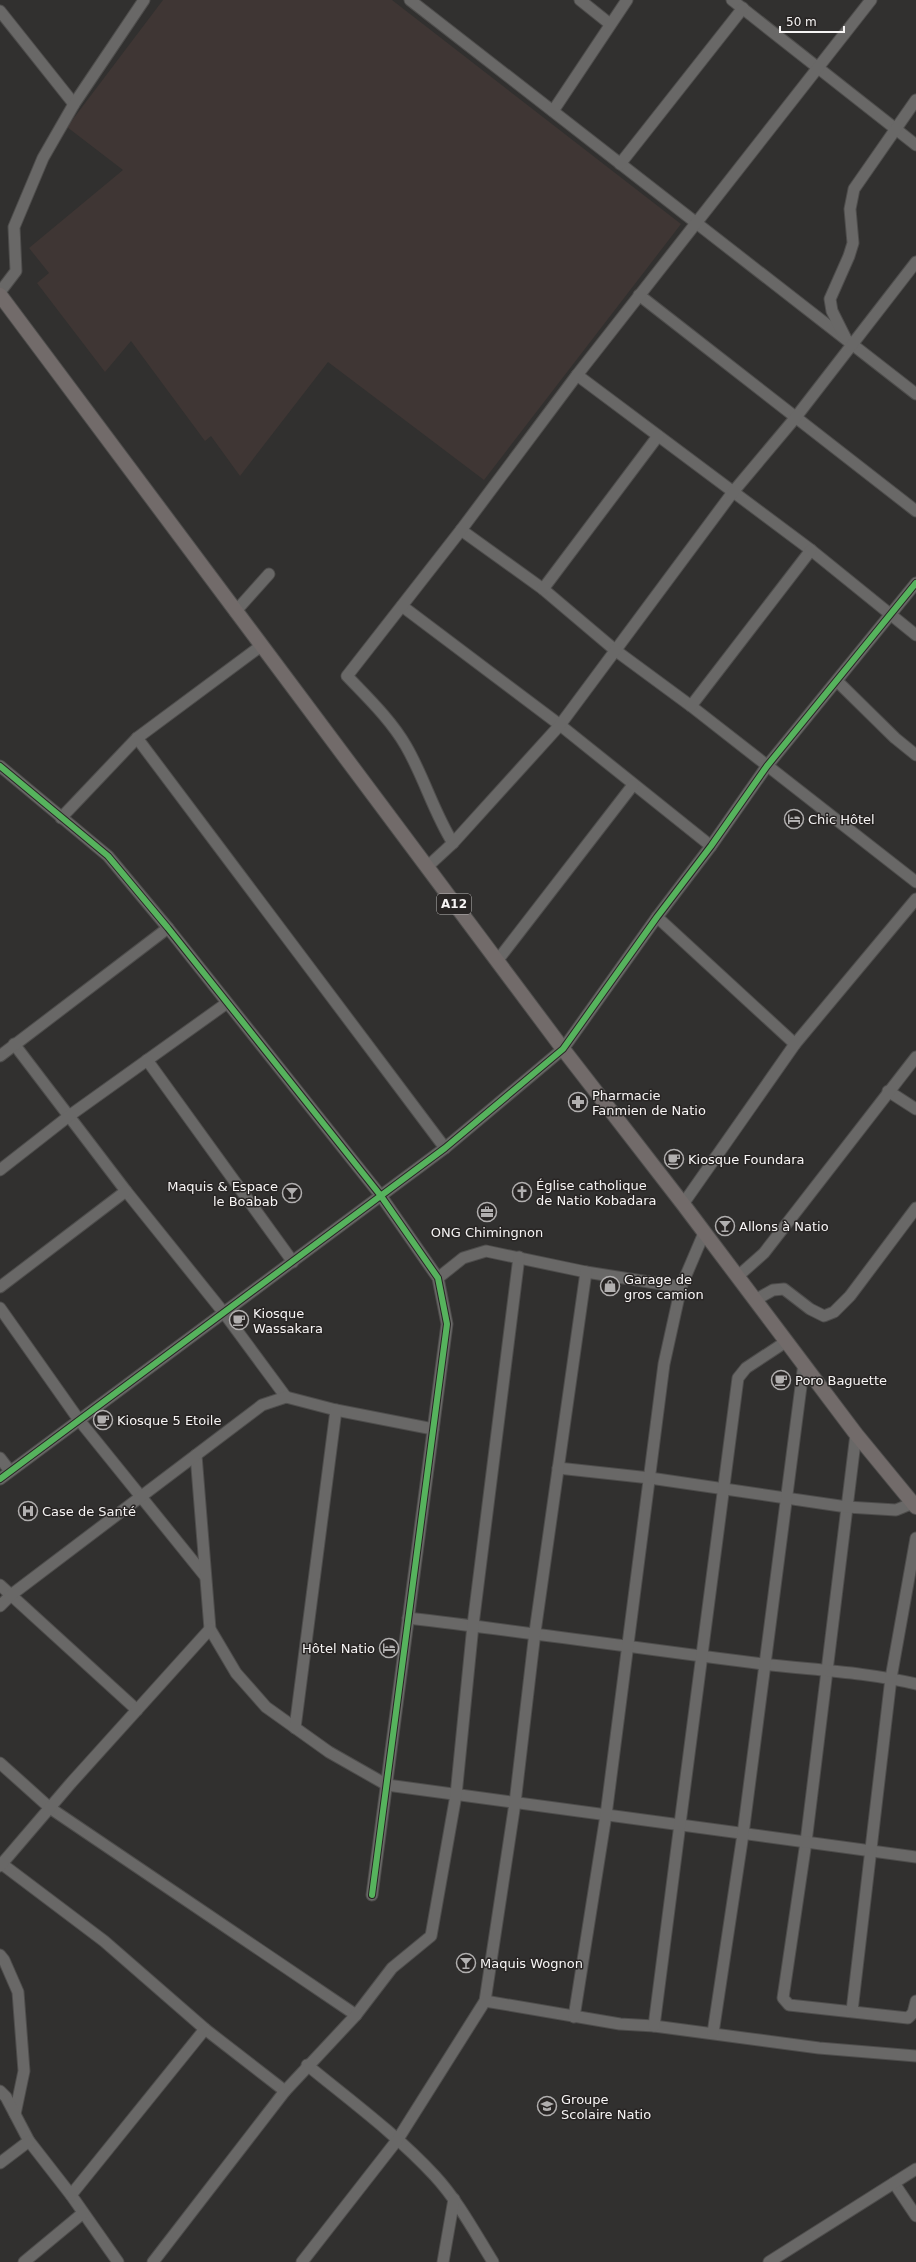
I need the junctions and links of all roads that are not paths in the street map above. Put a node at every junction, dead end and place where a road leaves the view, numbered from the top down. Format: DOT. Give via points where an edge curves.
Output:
graph roads {
  1 [pos="144,0"];
  2 [pos="410,0"];
  3 [pos="580,0"];
  4 [pos="627,0"];
  5 [pos="732,0"];
  6 [pos="871,0"];
  7 [pos="743,8"];
  8 [pos="0,11"];
  9 [pos="610,24"];
  10 [pos="818,68"];
  11 [pos="916,100"];
  12 [pos="74,104"];
  13 [pos="552,111"];
  14 [pos="895,129"];
  15 [pos="916,145"];
  16 [pos="620,164"];
  17 [pos="696,223"];
  18 [pos="916,262"];
  19 [pos="0,292"];
  20 [pos="0,295"];
  21 [pos="639,295"];
  22 [pos="849,342"];
  23 [pos="576,375"];
  24 [pos="916,394"];
  25 [pos="796,417"];
  26 [pos="658,436"];
  27 [pos="733,492"];
  28 [pos="916,511"];
  29 [pos="461,530"];
  30 [pos="810,550"];
  31 [pos="269,574"];
  32 [pos="916,583"];
  33 [pos="543,589"];
  34 [pos="402,606"];
  35 [pos="235,612"];
  36 [pos="890,616"];
  37 [pos="916,635"];
  38 [pos="261,646"];
  39 [pos="615,650"];
  40 [pos="837,681"];
  41 [pos="691,706"];
  42 [pos="560,725"];
  43 [pos="137,738"];
  44 [pos="916,755"];
  45 [pos="0,766"];
  46 [pos="767,766"];
  47 [pos="633,785"];
  48 [pos="61,818"];
  49 [pos="453,843"];
  50 [pos="711,846"];
  51 [pos="427,867"];
  52 [pos="916,882"];
  53 [pos="916,899"];
  54 [pos="657,917"];
  55 [pos="168,928"];
  56 [pos="497,961"];
  57 [pos="227,1003"];
  58 [pos="14,1044"];
  59 [pos="796,1044"];
  60 [pos="563,1049"];
  61 [pos="0,1056"];
  62 [pos="916,1057"];
  63 [pos="147,1060"];
  64 [pos="888,1091"];
  65 [pos="916,1109"];
  66 [pos="69,1116"];
  67 [pos="445,1148"];
  68 [pos="0,1170"];
  69 [pos="126,1191"];
  70 [pos="381,1196"];
  71 [pos="683,1204"];
  72 [pos="916,1208"];
  73 [pos="704,1233"];
  74 [pos="519,1257"];
  75 [pos="293,1262"];
  76 [pos="586,1272"];
  77 [pos="737,1277"];
  78 [pos="438,1278"];
  79 [pos="0,1287"];
  80 [pos="681,1287"];
  81 [pos="754,1300"];
  82 [pos="0,1308"];
  83 [pos="224,1313"];
  84 [pos="787,1341"];
  85 [pos="804,1363"];
  86 [pos="286,1397"];
  87 [pos="336,1410"];
  88 [pos="79,1420"];
  89 [pos="433,1430"];
  90 [pos="856,1434"];
  91 [pos="196,1455"];
  92 [pos="0,1458"];
  93 [pos="558,1468"];
  94 [pos="10,1472"];
  95 [pos="650,1478"];
  96 [pos="0,1479"];
  97 [pos="723,1490"];
  98 [pos="141,1496"];
  99 [pos="786,1497"];
  100 [pos="914,1505"];
  101 [pos="847,1507"];
  102 [pos="916,1538"];
  103 [pos="205,1576"];
  104 [pos="0,1585"];
  105 [pos="11,1594"];
  106 [pos="0,1606"];
  107 [pos="408,1618"];
  108 [pos="472,1625"];
  109 [pos="210,1629"];
  110 [pos="535,1632"];
  111 [pos="627,1646"];
  112 [pos="700,1654"];
  113 [pos="764,1664"];
  114 [pos="827,1670"];
  115 [pos="891,1678"];
  116 [pos="916,1684"];
  117 [pos="137,1710"];
  118 [pos="295,1728"];
  119 [pos="0,1763"];
  120 [pos="387,1785"];
  121 [pos="456,1795"];
  122 [pos="515,1803"];
  123 [pos="50,1808"];
  124 [pos="606,1815"];
  125 [pos="680,1825"];
  126 [pos="742,1834"];
  127 [pos="806,1842"];
  128 [pos="871,1851"];
  129 [pos="916,1857"];
  130 [pos="1,1865"];
  131 [pos="372,1895"];
  132 [pos="0,1955"];
  133 [pos="485,2001"];
  134 [pos="916,2001"];
  135 [pos="852,2011"];
  136 [pos="356,2015"];
  137 [pos="574,2018"];
  138 [pos="654,2026"];
  139 [pos="205,2029"];
  140 [pos="713,2033"];
  141 [pos="916,2056"];
  142 [pos="307,2065"];
  143 [pos="0,2091"];
  144 [pos="285,2091"];
  145 [pos="15,2114"];
  146 [pos="398,2138"];
  147 [pos="29,2141"];
  148 [pos="0,2163"];
  149 [pos="916,2169"];
  150 [pos="894,2183"];
  151 [pos="71,2195"];
  152 [pos="454,2199"];
  153 [pos="82,2213"];
  154 [pos="916,2216"];
  155 [pos="24,2262"];
  156 [pos="118,2262"];
  157 [pos="153,2262"];
  158 [pos="302,2262"];
  159 [pos="443,2262"];
  160 [pos="493,2262"];
  161 [pos="769,2262"];
  1 -- 12 [label="street"];
  2 -- 13 [label="street"];
  3 -- 9 [label="street"];
  4 -- 9 [label="street"];
  5 -- 7 [label="street"];
  6 -- 10 [label="street"];
  7 -- 10 [label="street"];
  7 -- 16 [label="street"];
  8 -- 12 [label="street"];
  9 -- 13 [label="street"];
  10 -- 14 [label="street"];
  10 -- 17 [label="street"];
  11 -- 14 [label="street"];
  12 -- 19 [label="street" via="43,158 14,227 16,271"];
  13 -- 16 [label="street"];
  14 -- 15 [label="street"];
  14 -- 22 [label="street" via="854,189 851,200 853,243 830,299 832,311"];
  16 -- 17 [label="street"];
  17 -- 21 [label="street"];
  17 -- 22 [label="street"];
  18 -- 22 [label="street"];
  20 -- 35 [label="main road, A12"];
  21 -- 23 [label="street"];
  21 -- 25 [label="street"];
  22 -- 24 [label="street"];
  22 -- 25 [label="street"];
  23 -- 26 [label="street"];
  23 -- 29 [label="street"];
  25 -- 27 [label="street"];
  25 -- 28 [label="street"];
  26 -- 27 [label="street"];
  26 -- 33 [label="street"];
  27 -- 30 [label="street"];
  27 -- 39 [label="street"];
  29 -- 33 [label="street"];
  29 -- 34 [label="street"];
  30 -- 36 [label="street"];
  30 -- 41 [label="street"];
  31 -- 35 [label="street"];
  32 -- 36 [label="street"];
  33 -- 39 [label="street"];
  34 -- 42 [label="street"];
  34 -- 49 [label="street" via="347,676 375,706 406,746 443,827"];
  35 -- 38 [label="main road, A12"];
  36 -- 37 [label="street"];
  36 -- 40 [label="street"];
  38 -- 43 [label="street"];
  38 -- 51 [label="main road, A12"];
  39 -- 41 [label="street"];
  39 -- 42 [label="street"];
  40 -- 44 [label="street"];
  40 -- 46 [label="street"];
  41 -- 46 [label="street"];
  42 -- 47 [label="street"];
  42 -- 49 [label="street"];
  43 -- 48 [label="street"];
  43 -- 67 [label="street"];
  45 -- 48 [label="street"];
  46 -- 50 [label="street"];
  46 -- 52 [label="street"];
  47 -- 50 [label="street"];
  47 -- 56 [label="street"];
  48 -- 55 [label="street" via="108,856"];
  49 -- 51 [label="street"];
  50 -- 54 [label="street"];
  51 -- 56 [label="main road, A12"];
  53 -- 59 [label="street"];
  54 -- 59 [label="street"];
  54 -- 60 [label="street"];
  55 -- 57 [label="street"];
  55 -- 58 [label="street"];
  56 -- 60 [label="main road, A12"];
  57 -- 63 [label="street"];
  57 -- 70 [label="street"];
  58 -- 61 [label="street"];
  58 -- 66 [label="street"];
  59 -- 71 [label="street"];
  60 -- 67 [label="street"];
  60 -- 71 [label="main road, A12"];
  62 -- 64 [label="street"];
  63 -- 66 [label="street"];
  63 -- 75 [label="street"];
  64 -- 65 [label="street"];
  64 -- 77 [label="street" via="764,1253"];
  66 -- 68 [label="street"];
  66 -- 69 [label="street"];
  67 -- 70 [label="street"];
  69 -- 79 [label="street"];
  69 -- 83 [label="street"];
  70 -- 75 [label="street"];
  70 -- 78 [label="street"];
  71 -- 73 [label="main road, A12"];
  72 -- 81 [label="street" via="850,1296 834,1312 824,1316 810,1309 784,1289 773,1290"];
  73 -- 77 [label="main road, A12"];
  73 -- 80 [label="street"];
  74 -- 76 [label="street"];
  74 -- 78 [label="street" via="486,1251 463,1258"];
  74 -- 108 [label="street"];
  75 -- 83 [label="street"];
  76 -- 80 [label="street"];
  76 -- 93 [label="street"];
  77 -- 81 [label="main road, A12"];
  78 -- 89 [label="street" via="447,1324"];
  80 -- 95 [label="street" via="664,1364"];
  81 -- 84 [label="main road, A12"];
  82 -- 88 [label="street"];
  83 -- 86 [label="street"];
  83 -- 88 [label="street"];
  84 -- 85 [label="main road, A12"];
  84 -- 97 [label="street" via="746,1368 738,1378"];
  85 -- 90 [label="main road, A12"];
  85 -- 99 [label="street"];
  86 -- 87 [label="street"];
  86 -- 91 [label="street" via="262,1406"];
  87 -- 89 [label="street"];
  87 -- 118 [label="street"];
  88 -- 94 [label="street"];
  88 -- 98 [label="street"];
  89 -- 107 [label="street"];
  90 -- 100 [label="main road, A12"];
  90 -- 101 [label="street"];
  91 -- 98 [label="street"];
  91 -- 103 [label="street"];
  92 -- 94 [label="street"];
  93 -- 95 [label="street"];
  93 -- 110 [label="street"];
  94 -- 96 [label="street"];
  95 -- 97 [label="street"];
  95 -- 111 [label="street"];
  97 -- 99 [label="street"];
  97 -- 112 [label="street"];
  98 -- 103 [label="street"];
  98 -- 105 [label="street"];
  99 -- 101 [label="street"];
  99 -- 113 [label="street"];
  100 -- 101 [label="street" via="896,1510"];
  101 -- 114 [label="street"];
  102 -- 115 [label="street"];
  103 -- 109 [label="street"];
  104 -- 105 [label="street"];
  105 -- 106 [label="street"];
  105 -- 117 [label="street"];
  107 -- 108 [label="street"];
  107 -- 120 [label="street"];
  108 -- 110 [label="street"];
  108 -- 121 [label="street"];
  109 -- 117 [label="street"];
  109 -- 118 [label="street" via="236,1673 266,1707"];
  110 -- 111 [label="street"];
  110 -- 122 [label="street"];
  111 -- 112 [label="street"];
  111 -- 124 [label="street"];
  112 -- 113 [label="street"];
  112 -- 125 [label="street"];
  113 -- 114 [label="street"];
  113 -- 126 [label="street"];
  114 -- 115 [label="street"];
  114 -- 127 [label="street"];
  115 -- 116 [label="street"];
  115 -- 128 [label="street"];
  117 -- 123 [label="street"];
  118 -- 120 [label="street" via="329,1752"];
  119 -- 123 [label="street"];
  120 -- 121 [label="street"];
  120 -- 131 [label="street"];
  121 -- 122 [label="street"];
  121 -- 136 [label="street" via="431,1936 392,1968"];
  122 -- 124 [label="street"];
  122 -- 133 [label="street"];
  123 -- 130 [label="street"];
  123 -- 136 [label="street"];
  124 -- 125 [label="street"];
  124 -- 137 [label="street"];
  125 -- 126 [label="street"];
  125 -- 138 [label="street"];
  126 -- 127 [label="street"];
  126 -- 140 [label="street"];
  127 -- 128 [label="street"];
  127 -- 135 [label="street" via="783,1998 789,2006"];
  128 -- 129 [label="street"];
  128 -- 135 [label="street"];
  130 -- 139 [label="street" via="104,1941"];
  132 -- 145 [label="street" via="18,1992 24,2070"];
  133 -- 137 [label="street"];
  133 -- 146 [label="street"];
  134 -- 135 [label="street" via="913,2013 908,2018"];
  136 -- 142 [label="street"];
  137 -- 138 [label="street"];
  138 -- 140 [label="street"];
  139 -- 144 [label="street"];
  139 -- 151 [label="street"];
  140 -- 141 [label="street" via="819,2048"];
  142 -- 144 [label="street"];
  142 -- 146 [label="street"];
  143 -- 145 [label="street"];
  144 -- 157 [label="street"];
  145 -- 147 [label="street"];
  146 -- 152 [label="street"];
  146 -- 158 [label="street"];
  147 -- 148 [label="street"];
  147 -- 151 [label="street"];
  149 -- 150 [label="street"];
  150 -- 154 [label="street"];
  150 -- 161 [label="street"];
  151 -- 153 [label="street"];
  152 -- 159 [label="street"];
  152 -- 160 [label="street"];
  153 -- 155 [label="street"];
  153 -- 156 [label="street"];
}
